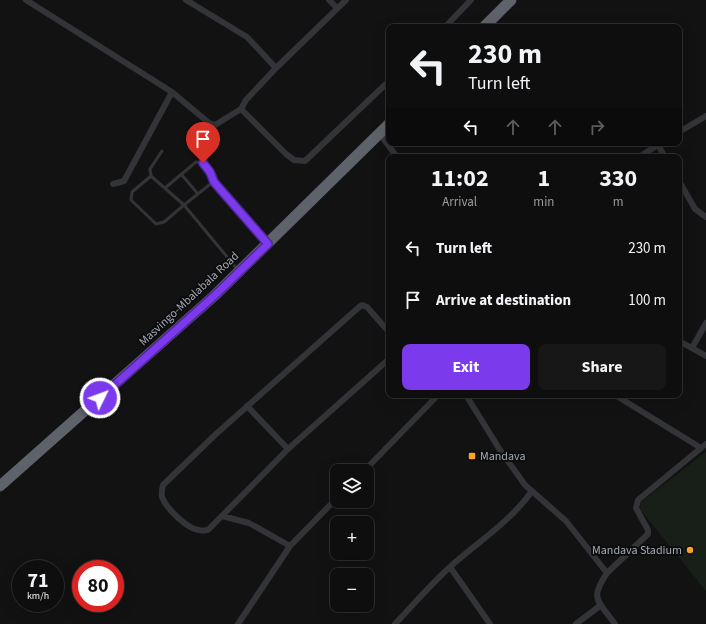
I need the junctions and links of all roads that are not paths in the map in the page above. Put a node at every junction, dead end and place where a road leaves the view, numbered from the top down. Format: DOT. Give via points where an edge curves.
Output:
graph roads {
  1 [pos="26,0"];
  2 [pos="186,0"];
  3 [pos="329,0"];
  4 [pos="346,0"];
  5 [pos="471,0"];
  6 [pos="511,0"];
  7 [pos="337,8"];
  8 [pos="448,24"];
  9 [pos="487,24"];
  10 [pos="276,68"];
  11 [pos="386,84"];
  12 [pos="172,92"];
  13 [pos="241,109"];
  14 [pos="706,116"];
  15 [pos="386,127"];
  16 [pos="682,130"];
  17 [pos="379,133"];
  18 [pos="386,142"];
  19 [pos="656,146"];
  20 [pos="162,151"];
  21 [pos="644,154"];
  22 [pos="181,174"];
  23 [pos="151,176"];
  24 [pos="214,182"];
  25 [pos="113,184"];
  26 [pos="682,186"];
  27 [pos="165,188"];
  28 [pos="198,194"];
  29 [pos="184,205"];
  30 [pos="706,217"];
  31 [pos="268,244"];
  32 [pos="239,272"];
  33 [pos="706,323"];
  34 [pos="386,329"];
  35 [pos="682,343"];
  36 [pos="692,348"];
  37 [pos="706,356"];
  38 [pos="386,362"];
  39 [pos="435,398"];
  40 [pos="468,398"];
  41 [pos="620,398"];
  42 [pos="247,406"];
  43 [pos="704,446"];
  44 [pos="288,449"];
  45 [pos="371,464"];
  46 [pos="0,486"];
  47 [pos="532,491"];
  48 [pos="330,505"];
  49 [pos="222,516"];
  50 [pos="290,546"];
  51 [pos="450,567"];
  52 [pos="607,573"];
  53 [pos="601,605"];
  54 [pos="238,624"];
  55 [pos="395,624"];
  56 [pos="490,624"];
  57 [pos="576,624"];
  58 [pos="615,624"];
  1 -- 12 [label="street"];
  2 -- 10 [label="street" via="247,37"];
  3 -- 7 [label="street"];
  4 -- 7 [label="street"];
  5 -- 8 [label="street"];
  6 -- 9 [label="highway"];
  7 -- 10 [label="street"];
  10 -- 13 [label="street" via="246,100"];
  11 -- 13 [label="street" via="305,162 294,160 286,154"];
  12 -- 13 [label="street" via="209,123 215,125"];
  12 -- 25 [label="street" via="124,181"];
  14 -- 16 [label="street"];
  15 -- 17 [label="highway, Masvingo-Mbalabala Road"];
  17 -- 18 [label="street"];
  17 -- 31 [label="highway, Masvingo-Mbalabala Road"];
  19 -- 21 [label="street"];
  20 -- 23 [label="lane" via="150,169"];
  22 -- 24 [label="lane" via="196,162 203,163"];
  22 -- 27 [label="lane"];
  22 -- 28 [label="lane"];
  23 -- 27 [label="lane"];
  23 -- 29 [label="lane" via="130,196 153,223 164,222"];
  24 -- 28 [label="lane"];
  24 -- 31 [label="lane"];
  26 -- 30 [label="street" via="695,209"];
  27 -- 29 [label="lane"];
  28 -- 29 [label="lane"];
  29 -- 32 [label="lane"];
  31 -- 32 [label="highway, Masvingo-Mbalabala Road"];
  32 -- 46 [label="highway, Masvingo-Mbalabala Road"];
  33 -- 36 [label="street"];
  34 -- 42 [label="street" via="367,307 358,308"];
  35 -- 36 [label="street"];
  36 -- 37 [label="street"];
  38 -- 44 [label="street"];
  39 -- 45 [label="street"];
  40 -- 47 [label="street" via="500,450"];
  41 -- 43 [label="street"];
  42 -- 44 [label="street"];
  42 -- 49 [label="street" via="163,485 161,492 171,511 188,526 198,530 208,530"];
  43 -- 52 [label="street" via="638,500 636,508 648,534"];
  44 -- 49 [label="street"];
  47 -- 51 [label="street" via="510,517"];
  47 -- 52 [label="street" via="566,522"];
  48 -- 50 [label="street"];
  49 -- 50 [label="street" via="249,523"];
  50 -- 54 [label="street"];
  51 -- 55 [label="street"];
  51 -- 56 [label="street"];
  52 -- 53 [label="street" via="597,588 596,598"];
  53 -- 57 [label="street"];
  53 -- 58 [label="street"];
}
